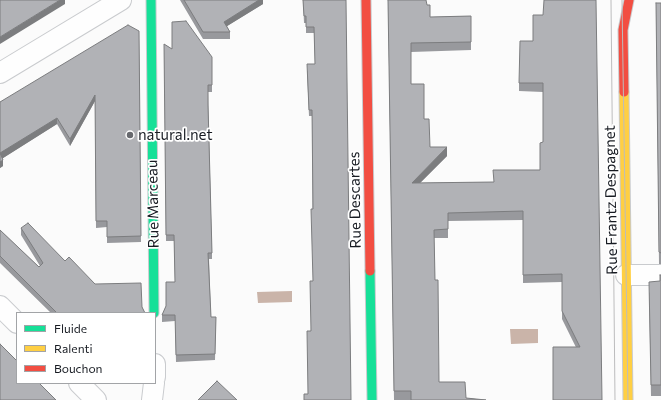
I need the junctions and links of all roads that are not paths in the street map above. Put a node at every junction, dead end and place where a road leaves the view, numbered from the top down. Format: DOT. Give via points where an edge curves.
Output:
graph roads {
  1 [pos="121,0"];
  2 [pos="151,0"];
  3 [pos="366,0"];
  4 [pos="629,0"];
  5 [pos="0,74"];
  6 [pos="626,275"];
  7 [pos="661,275"];
  8 [pos="0,306"];
  9 [pos="154,312"];
  10 [pos="16,322"];
  11 [pos="80,384"];
  12 [pos="154,384"];
  13 [pos="96,400"];
  14 [pos="152,400"];
  15 [pos="372,400"];
  16 [pos="628,400"];
  1 -- 5 [label="street"];
  2 -- 9 [label="street, Rue Marceau"];
  3 -- 15 [label="street, Rue Descartes"];
  4 -- 6 [label="street, Rue Frantz Despagnet" via="623,30"];
  6 -- 7 [label="street"];
  6 -- 16 [label="street, Rue Frantz Despagnet"];
  8 -- 10 [label="street"];
  11 -- 13 [label="street"];
  12 -- 14 [label="street"];
}
